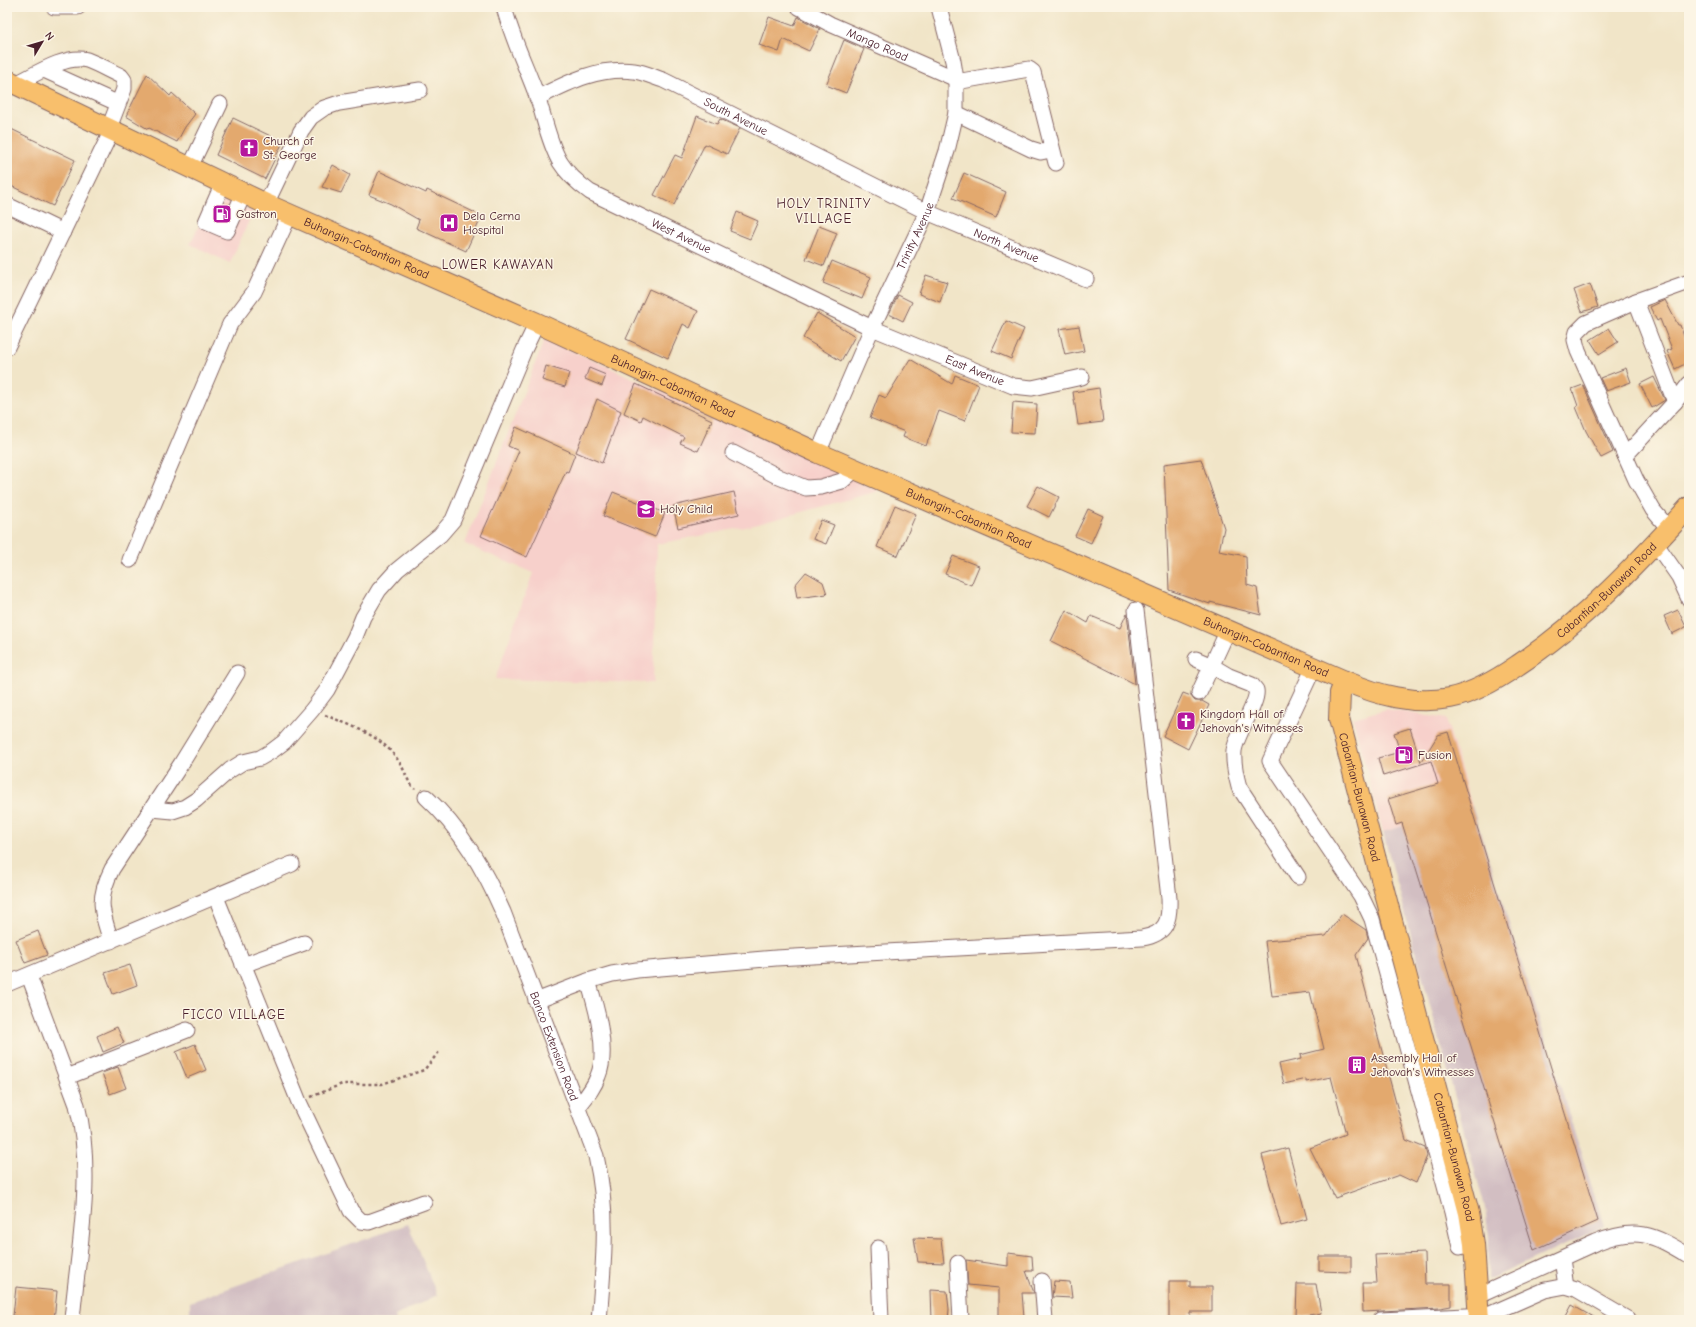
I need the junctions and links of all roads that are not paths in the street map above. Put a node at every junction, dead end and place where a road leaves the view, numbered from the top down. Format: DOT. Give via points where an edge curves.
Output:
graph roads {
  1 [pos="54,7"];
  2 [pos="78,7"];
  3 [pos="504,7"];
  4 [pos="799,7"];
  5 [pos="939,7"];
  6 [pos="44,70"];
  7 [pos="956,80"];
  8 [pos="12,82"];
  9 [pos="420,90"];
  10 [pos="537,98"];
  11 [pos="118,103"];
  12 [pos="220,104"];
  13 [pos="956,113"];
  14 [pos="110,129"];
  15 [pos="190,167"];
  16 [pos="223,183"];
  17 [pos="244,193"];
  18 [pos="266,204"];
  19 [pos="7,205"];
  20 [pos="927,212"];
  21 [pos="290,214"];
  22 [pos="63,232"];
  23 [pos="1086,279"];
  24 [pos="1689,282"];
  25 [pos="1636,301"];
  26 [pos="537,323"];
  27 [pos="872,328"];
  28 [pos="7,347"];
  29 [pos="1082,377"];
  30 [pos="1689,384"];
  31 [pos="1675,402"];
  32 [pos="733,453"];
  33 [pos="818,453"];
  34 [pos="1625,456"];
  35 [pos="856,469"];
  36 [pos="1689,507"];
  37 [pos="1669,529"];
  38 [pos="1656,544"];
  39 [pos="130,560"];
  40 [pos="1689,599"];
  41 [pos="1136,610"];
  42 [pos="1228,630"];
  43 [pos="1196,659"];
  44 [pos="1212,666"];
  45 [pos="1314,667"];
  46 [pos="237,673"];
  47 [pos="1344,681"];
  48 [pos="1198,693"];
  49 [pos="426,797"];
  50 [pos="152,809"];
  51 [pos="292,864"];
  52 [pos="1298,878"];
  53 [pos="216,897"];
  54 [pos="111,941"];
  55 [pos="304,943"];
  56 [pos="243,965"];
  57 [pos="29,976"];
  58 [pos="588,981"];
  59 [pos="7,984"];
  60 [pos="536,1001"];
  61 [pos="187,1030"];
  62 [pos="66,1077"];
  63 [pos="578,1107"];
  64 [pos="424,1202"];
  65 [pos="1474,1244"];
  66 [pos="878,1248"];
  67 [pos="1689,1256"];
  68 [pos="1562,1259"];
  69 [pos="958,1263"];
  70 [pos="1536,1271"];
  71 [pos="1042,1281"];
  72 [pos="1566,1286"];
  73 [pos="1545,1290"];
  74 [pos="1478,1296"];
  75 [pos="1479,1318"];
  76 [pos="72,1320"];
  77 [pos="599,1320"];
  78 [pos="881,1320"];
  79 [pos="962,1320"];
  80 [pos="1045,1320"];
  81 [pos="1380,1320"];
  82 [pos="1629,1320"];
  1 -- 2 [label="street"];
  3 -- 10 [label="street, West Avenue"];
  4 -- 7 [label="street, Mango Road" via="830,24"];
  5 -- 7 [label="street, Trinity Avenue"];
  6 -- 8 [label="street"];
  6 -- 11 [label="street"];
  6 -- 11 [label="street" via="64,61 85,60 121,76 124,80 124,89"];
  7 -- 13 [label="street, Trinity Avenue"];
  7 -- 13 [label="street" via="1029,69 1033,72 1054,156 1031,149"];
  8 -- 14 [label="main road, Buhangin-Cabantian Road"];
  9 -- 18 [label="street" via="339,103 324,108 311,117 301,131"];
  10 -- 20 [label="street, South Avenue" via="580,77 606,71 635,71 663,80"];
  10 -- 27 [label="street, West Avenue" via="560,162 574,180 590,192"];
  11 -- 14 [label="street"];
  12 -- 15 [label="street"];
  13 -- 20 [label="street, Trinity Avenue"];
  14 -- 15 [label="main road, Buhangin-Cabantian Road"];
  14 -- 22 [label="street"];
  15 -- 16 [label="main road, Buhangin-Cabantian Road"];
  16 -- 17 [label="main road, Buhangin-Cabantian Road"];
  16 -- 17 [label="street" via="206,222 227,231"];
  17 -- 18 [label="main road, Buhangin-Cabantian Road"];
  18 -- 21 [label="main road, Buhangin-Cabantian Road"];
  19 -- 22 [label="street"];
  20 -- 23 [label="street, North Avenue"];
  20 -- 27 [label="street, Trinity Avenue"];
  21 -- 26 [label="main road, Buhangin-Cabantian Road"];
  21 -- 39 [label="street" via="254,292 230,324"];
  22 -- 28 [label="street"];
  24 -- 25 [label="street"];
  25 -- 31 [label="street"];
  25 -- 34 [label="street" via="1586,323 1577,332 1575,340"];
  26 -- 33 [label="main road, Buhangin-Cabantian Road"];
  26 -- 50 [label="street" via="453,520 440,535 397,570 379,590 334,678 312,710 284,742 260,758 243,762 230,770 191,804 173,811"];
  27 -- 29 [label="street, East Avenue" via="1013,386 1032,388"];
  27 -- 33 [label="street, Trinity Avenue"];
  30 -- 31 [label="street"];
  31 -- 34 [label="street"];
  32 -- 35 [label="street" via="806,488 842,481"];
  33 -- 35 [label="main road, Buhangin-Cabantian Road"];
  34 -- 37 [label="street" via="1645,497"];
  35 -- 42 [label="main road, Buhangin-Cabantian Road"];
  36 -- 37 [label="main road, Cabantian-Bunawan Road"];
  37 -- 38 [label="main road, Cabantian-Bunawan Road"];
  38 -- 40 [label="street" via="1676,572"];
  38 -- 47 [label="main road, Cabantian-Bunawan Road" via="1570,627 1533,656 1485,686 1450,698 1410,700 1377,693"];
  41 -- 58 [label="street" via="1170,912 1168,922 1157,933 1142,938 776,958 637,970"];
  42 -- 44 [label="street"];
  42 -- 45 [label="main road, Buhangin-Cabantian Road"];
  43 -- 44 [label="street"];
  44 -- 48 [label="street"];
  44 -- 52 [label="street" via="1252,685 1256,690 1255,699 1234,751 1236,775 1239,787"];
  45 -- 47 [label="main road, Buhangin-Cabantian Road"];
  45 -- 65 [label="street" via="1270,761 1367,907 1376,930 1460,1247"];
  46 -- 50 [label="street"];
  47 -- 65 [label="main road, Cabantian-Bunawan Road" via="1339,706 1341,727 1469,1213"];
  49 -- 60 [label="street, Banco Extension Road" via="454,827 482,867 503,912"];
  50 -- 54 [label="street" via="112,868 105,883 101,902"];
  51 -- 53 [label="street"];
  53 -- 54 [label="street"];
  53 -- 56 [label="street"];
  54 -- 57 [label="street"];
  55 -- 56 [label="street"];
  56 -- 64 [label="street" via="299,1102 352,1211 361,1221 369,1222"];
  57 -- 59 [label="street"];
  57 -- 62 [label="street"];
  58 -- 60 [label="street"];
  58 -- 63 [label="street" via="595,1004 602,1058 599,1074 592,1089"];
  60 -- 63 [label="street, Banco Extension Road"];
  61 -- 62 [label="street"];
  62 -- 76 [label="street" via="83,1126 85,1150 85,1180"];
  63 -- 77 [label="street, Banco Extension Road" via="596,1156 604,1207 604,1263"];
  65 -- 74 [label="main road, Cabantian-Bunawan Road"];
  66 -- 78 [label="street"];
  67 -- 68 [label="street" via="1663,1240 1644,1234 1624,1234 1610,1237"];
  68 -- 70 [label="street"];
  68 -- 72 [label="street"];
  69 -- 79 [label="street"];
  70 -- 73 [label="street"];
  70 -- 74 [label="street"];
  71 -- 80 [label="street"];
  72 -- 73 [label="street"];
  72 -- 82 [label="street" via="1576,1289"];
  73 -- 75 [label="street"];
  74 -- 75 [label="main road, Cabantian-Bunawan Road"];
  75 -- 81 [label="street"];
}
